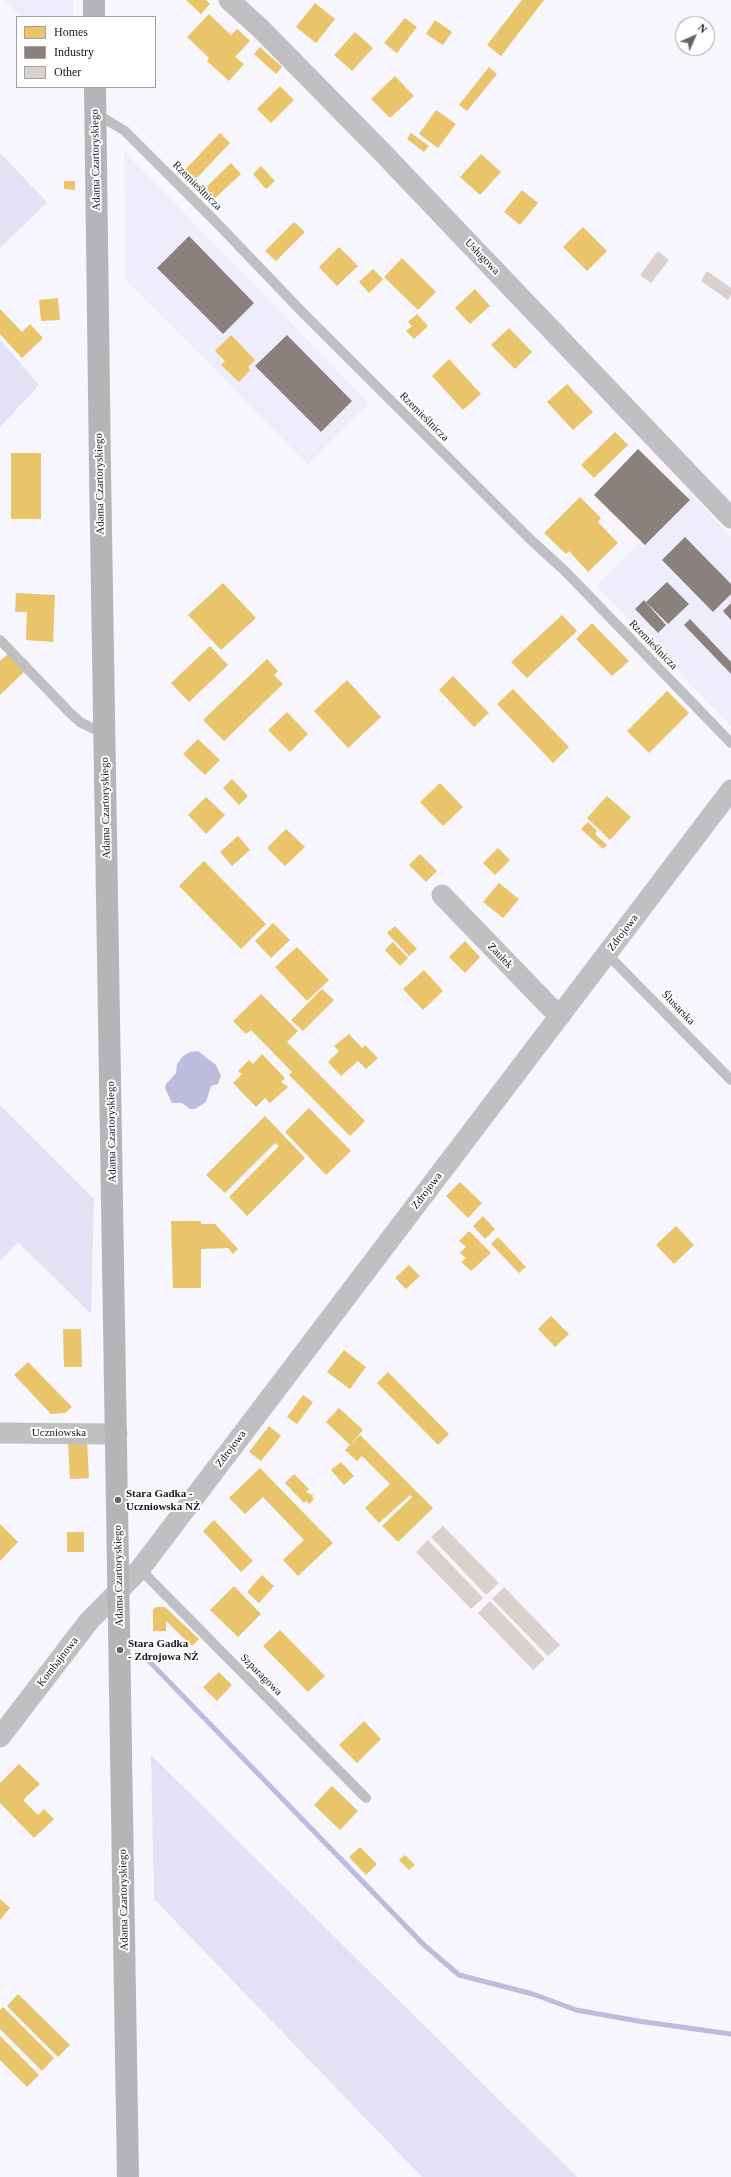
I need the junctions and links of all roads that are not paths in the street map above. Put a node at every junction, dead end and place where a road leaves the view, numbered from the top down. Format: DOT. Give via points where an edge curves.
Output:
graph roads {
  1 [pos="94,0"];
  2 [pos="229,0"];
  3 [pos="94,16"];
  4 [pos="95,88"];
  5 [pos="95,113"];
  6 [pos="731,518"];
  7 [pos="0,640"];
  8 [pos="104,734"];
  9 [pos="731,743"];
  10 [pos="731,790"];
  11 [pos="442,895"];
  12 [pos="607,954"];
  13 [pos="561,1015"];
  14 [pos="731,1080"];
  15 [pos="0,1433"];
  16 [pos="117,1434"];
  17 [pos="140,1569"];
  18 [pos="119,1589"];
  19 [pos="0,1737"];
  20 [pos="366,1798"];
  21 [pos="128,2177"];
  1 -- 3 [label="street"];
  2 -- 6 [label="street, Usługowa" via="375,144"];
  4 -- 5 [label="street, Adama Czartoryskiego"];
  5 -- 8 [label="street, Adama Czartoryskiego"];
  5 -- 9 [label="lane, Rzemieślnicza" via="130,137 216,222 305,315 566,572"];
  7 -- 8 [label="lane" via="70,713 80,722"];
  8 -- 16 [label="street, Adama Czartoryskiego"];
  10 -- 12 [label="street, Zdrojowa"];
  11 -- 13 [label="street, Zaułek" via="550,1007"];
  12 -- 13 [label="street, Zdrojowa"];
  12 -- 14 [label="lane, Ślusarska"];
  13 -- 17 [label="street, Zdrojowa"];
  15 -- 16 [label="street, Uczniowska"];
  16 -- 18 [label="street, Adama Czartoryskiego"];
  17 -- 18 [label="street, Zdrojowa"];
  17 -- 20 [label="lane, Szparagowa"];
  18 -- 19 [label="street, Kombajnowa" via="89,1621"];
  18 -- 21 [label="street, Adama Czartoryskiego"];
}
